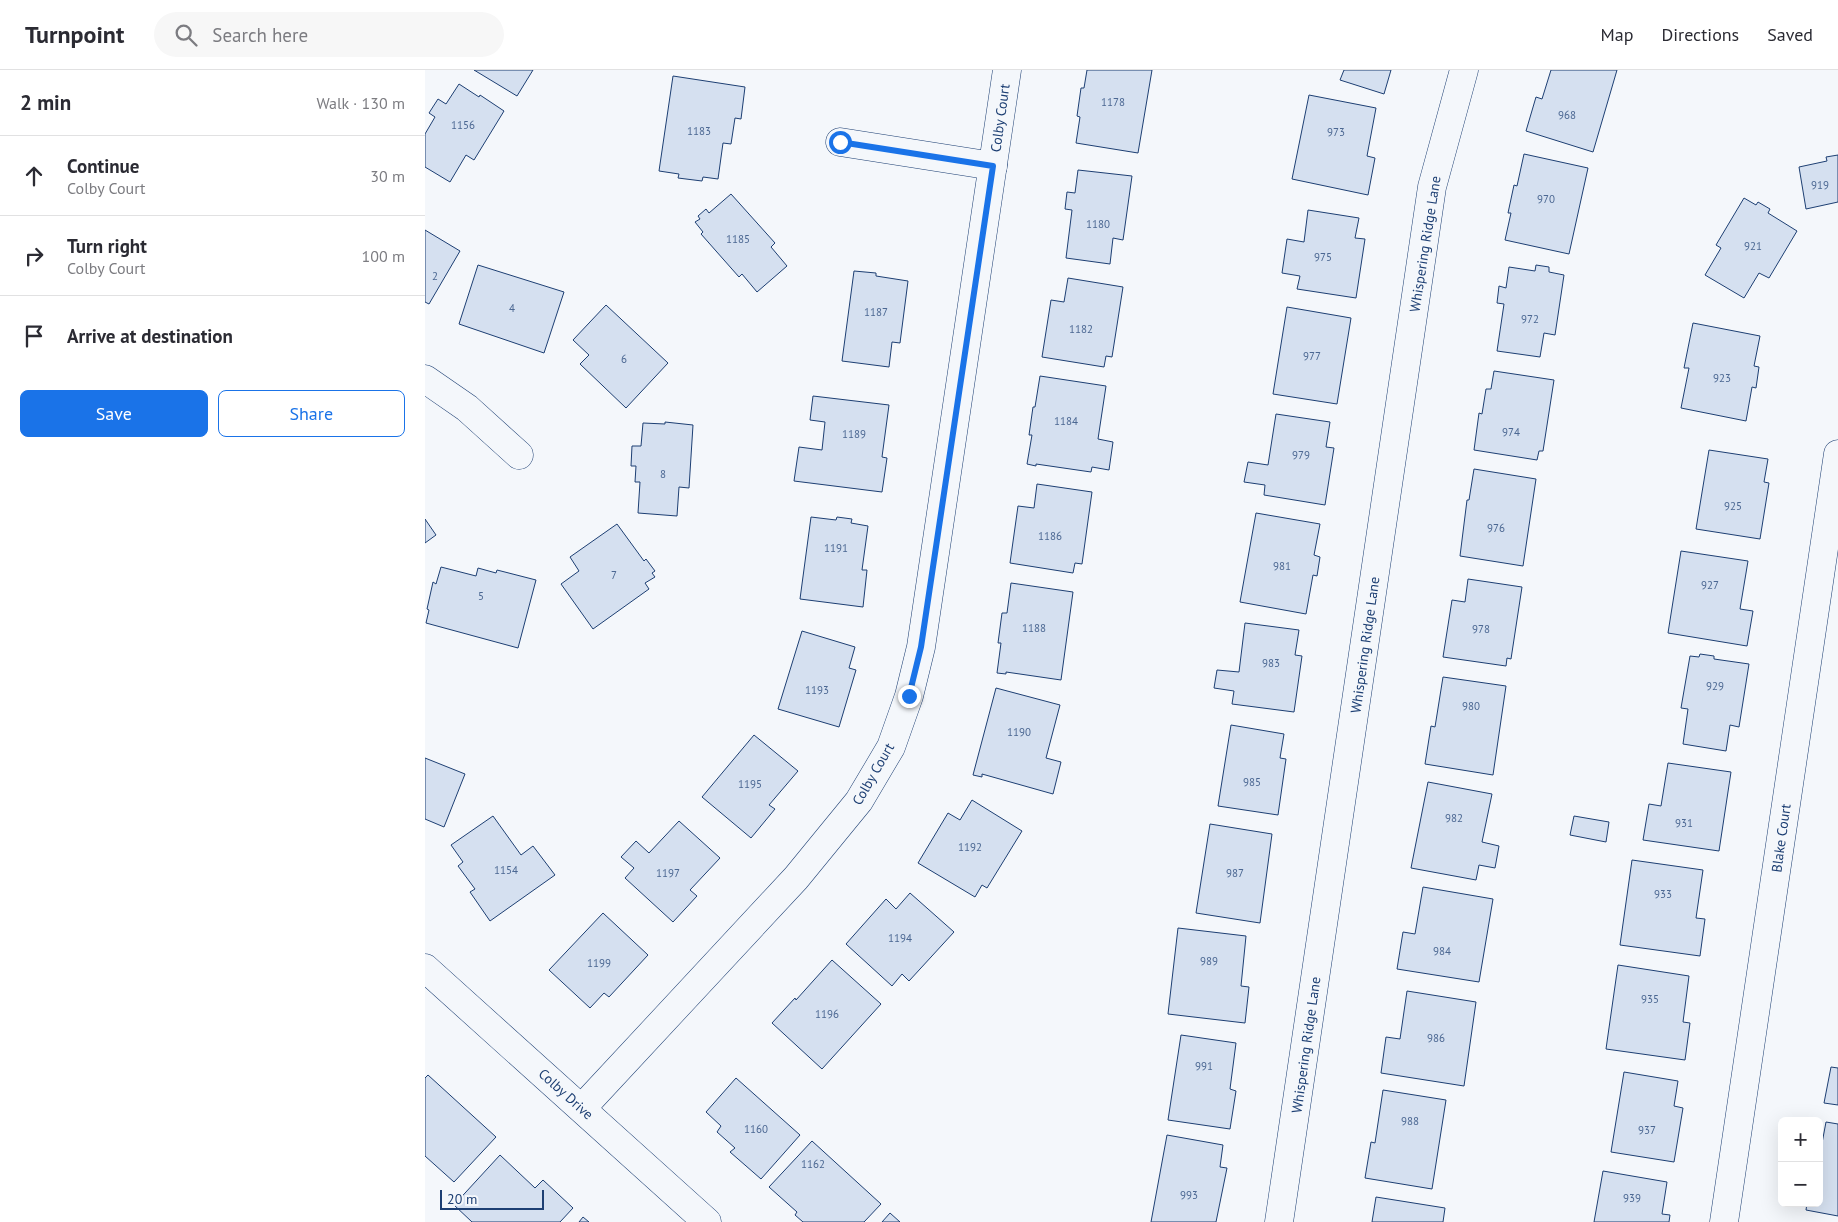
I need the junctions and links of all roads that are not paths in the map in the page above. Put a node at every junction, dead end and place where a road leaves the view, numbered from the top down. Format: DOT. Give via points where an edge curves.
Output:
graph roads {
  1 [pos="1007,70"];
  2 [pos="1464,70"];
  3 [pos="840,142"];
  4 [pos="993,166"];
  5 [pos="425,379"];
  6 [pos="1838,454"];
  7 [pos="519,455"];
  8 [pos="425,968"];
  9 [pos="582,1108"];
  10 [pos="707,1222"];
  11 [pos="1279,1222"];
  12 [pos="1724,1222"];
  1 -- 4 [label="street, Colby Court"];
  2 -- 11 [label="street, Whispering Ridge Lane" via="1432,187"];
  3 -- 4 [label="street, Colby Court"];
  4 -- 9 [label="street, Colby Court" via="921,647 891,748 859,801 795,878"];
  5 -- 7 [label="street" via="467,408"];
  6 -- 12 [label="street, Blake Court"];
  8 -- 9 [label="street, Colby Drive"];
  9 -- 10 [label="street, Colby Drive"];
}
